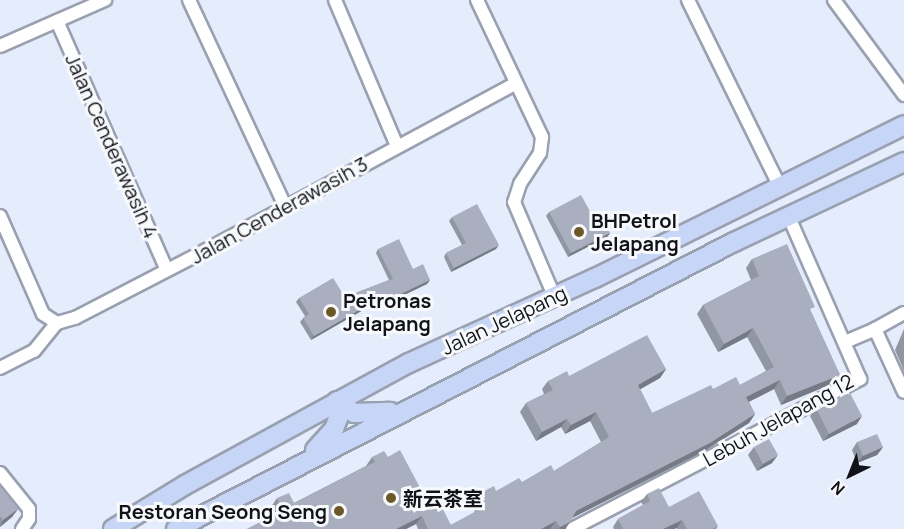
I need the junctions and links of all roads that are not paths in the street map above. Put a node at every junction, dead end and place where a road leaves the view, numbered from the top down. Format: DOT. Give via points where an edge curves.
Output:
graph roads {
  1 [pos="105,0"];
  2 [pos="189,0"];
  3 [pos="335,0"];
  4 [pos="477,0"];
  5 [pos="688,0"];
  6 [pos="834,0"];
  7 [pos="57,21"];
  8 [pos="0,46"];
  9 [pos="514,84"];
  10 [pos="904,95"];
  11 [pos="904,125"];
  12 [pos="397,146"];
  13 [pos="904,162"];
  14 [pos="780,187"];
  15 [pos="285,204"];
  16 [pos="788,215"];
  17 [pos="1,223"];
  18 [pos="167,270"];
  19 [pos="554,296"];
  20 [pos="904,313"];
  21 [pos="57,323"];
  22 [pos="875,329"];
  23 [pos="844,342"];
  24 [pos="0,368"];
  25 [pos="904,392"];
  26 [pos="337,400"];
  27 [pos="409,407"];
  28 [pos="301,462"];
  29 [pos="0,473"];
  30 [pos="21,529"];
  31 [pos="112,529"];
  32 [pos="176,529"];
  33 [pos="572,529"];
  1 -- 7 [label="street"];
  2 -- 15 [label="street"];
  3 -- 12 [label="street"];
  4 -- 9 [label="street"];
  5 -- 14 [label="street"];
  6 -- 10 [label="street"];
  7 -- 8 [label="street"];
  7 -- 18 [label="street, Jalan Cenderawasih 4"];
  9 -- 12 [label="street, Jalan Cenderawasih 3"];
  9 -- 19 [label="street" via="542,137 540,153 520,184 514,202"];
  11 -- 14 [label="main road, Jalan Jelapang"];
  12 -- 15 [label="street, Jalan Cenderawasih 3"];
  13 -- 16 [label="main road, Jalan Jelapang"];
  14 -- 19 [label="main road, Jalan Jelapang"];
  15 -- 18 [label="street, Jalan Cenderawasih 3"];
  16 -- 23 [label="street, Lebuh Jelapang 12"];
  16 -- 27 [label="main road, Jalan Jelapang"];
  17 -- 21 [label="street" via="42,314"];
  18 -- 21 [label="street, Jalan Cenderawasih 3" via="75,318"];
  19 -- 26 [label="main road, Jalan Jelapang"];
  20 -- 22 [label="street"];
  21 -- 24 [label="street" via="34,351"];
  22 -- 23 [label="street"];
  22 -- 25 [label="street"];
  23 -- 33 [label="street, Lebuh Jelapang 12" via="861,379"];
  26 -- 27 [label="main road" via="348,411 360,415"];
  26 -- 28 [label="main road" via="339,416 334,429"];
  26 -- 31 [label="main road, Jalan Jelapang"];
  27 -- 28 [label="main road, Jalan Jelapang"];
  28 -- 32 [label="main road, Jalan Jelapang"];
  29 -- 30 [label="street" via="28,509 29,519"];
}
